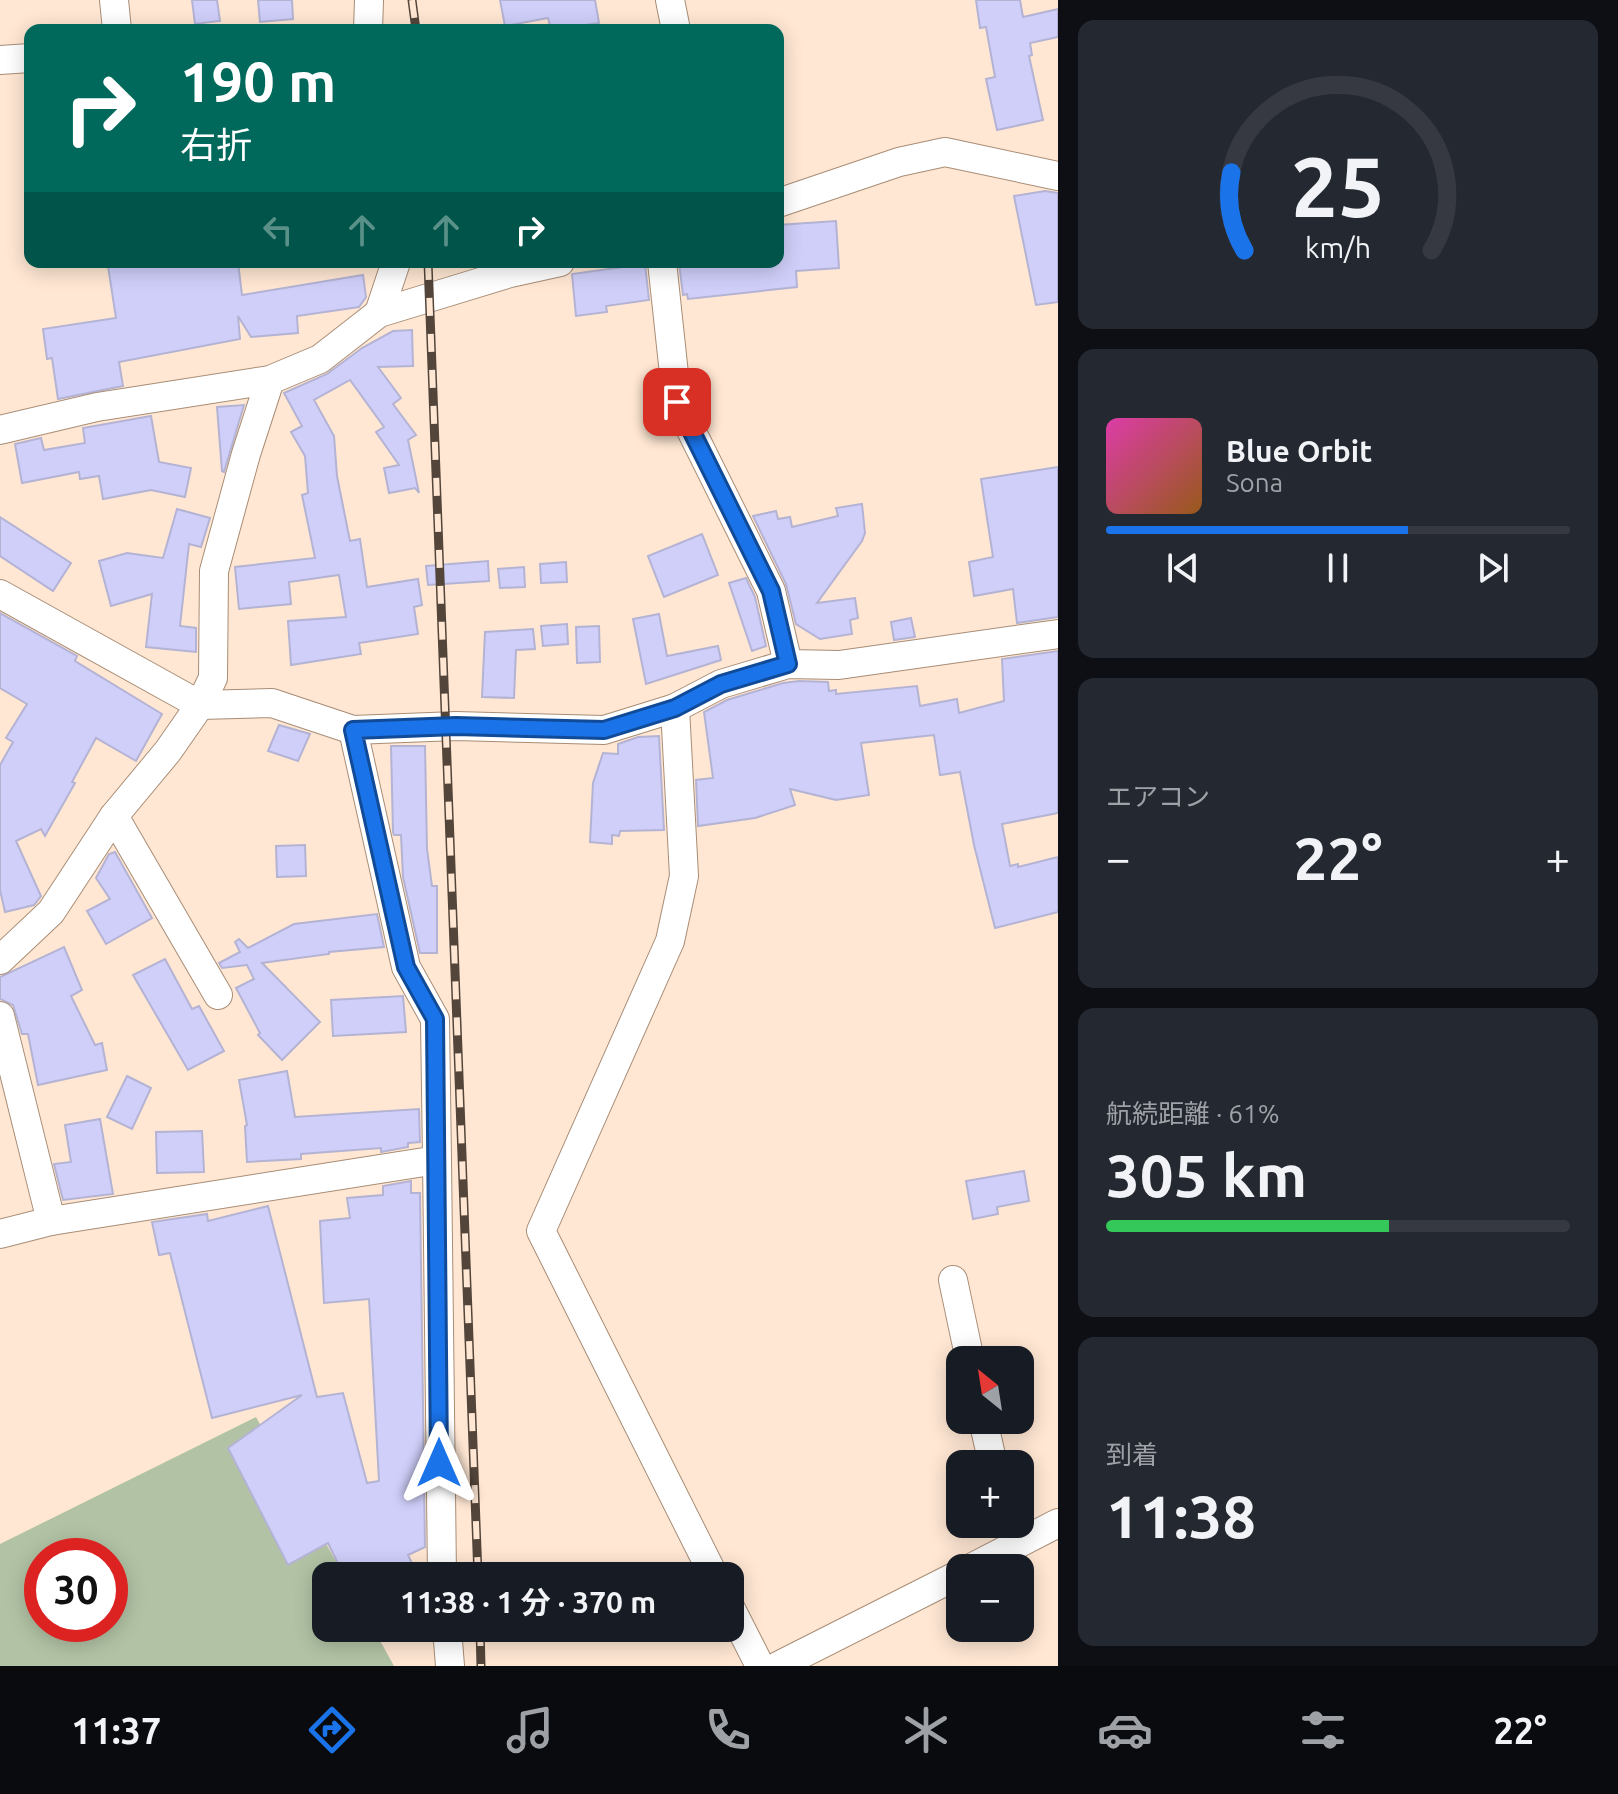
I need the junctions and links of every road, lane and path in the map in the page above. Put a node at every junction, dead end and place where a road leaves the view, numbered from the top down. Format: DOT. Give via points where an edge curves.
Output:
graph roads {
  1 [pos="114,0"];
  2 [pos="670,0"];
  3 [pos="116,24"];
  4 [pos="675,24"];
  5 [pos="24,58"];
  6 [pos="0,60"];
  7 [pos="1058,176"];
  8 [pos="784,201"];
  9 [pos="394,268"];
  10 [pos="533,268"];
  11 [pos="663,268"];
  12 [pos="379,313"];
  13 [pos="270,380"];
  14 [pos="0,430"];
  15 [pos="0,594"];
  16 [pos="1058,634"];
  17 [pos="788,664"];
  18 [pos="200,705"];
  19 [pos="675,708"];
  20 [pos="353,730"];
  21 [pos="114,816"];
  22 [pos="0,960"];
  23 [pos="218,995"];
  24 [pos="0,1016"];
  25 [pos="437,1160"];
  26 [pos="51,1221"];
  27 [pos="0,1234"];
  28 [pos="953,1280"];
  29 [pos="967,1346"];
  30 [pos="1058,1523"];
  31 [pos="1034,1529"];
  32 [pos="1006,1538"];
  33 [pos="987,1554"];
  34 [pos="442,1562"];
  35 [pos="707,1562"];
  36 [pos="946,1581"];
  37 [pos="744,1635"];
  38 [pos="448,1642"];
  39 [pos="450,1666"];
  40 [pos="760,1666"];
  41 [pos="778,1666"];
  1 -- 3 [label="street"];
  2 -- 4 [label="street"];
  5 -- 6 [label="street"];
  7 -- 8 [label="street" via="945,152"];
  9 -- 12 [label="street"];
  10 -- 12 [label="street"];
  11 -- 17 [label="street" via="677,402 771,591"];
  12 -- 13 [label="street" via="320,359"];
  13 -- 14 [label="street" via="97,407"];
  13 -- 18 [label="street" via="214,571 213,678"];
  15 -- 18 [label="street"];
  16 -- 17 [label="street" via="839,665"];
  17 -- 19 [label="street" via="721,684"];
  18 -- 20 [label="street" via="272,703"];
  18 -- 21 [label="street"];
  19 -- 20 [label="street" via="604,730"];
  19 -- 35 [label="street" via="684,876 670,941 541,1231"];
  20 -- 25 [label="street" via="406,967 435,1019"];
  21 -- 22 [label="street" via="51,912"];
  21 -- 23 [label="street"];
  24 -- 26 [label="street"];
  25 -- 26 [label="street"];
  25 -- 34 [label="street"];
  26 -- 27 [label="street"];
  28 -- 29 [label="street"];
  30 -- 31 [label="street"];
  32 -- 33 [label="street"];
  36 -- 41 [label="street"];
  37 -- 40 [label="street"];
  38 -- 39 [label="street"];
}
